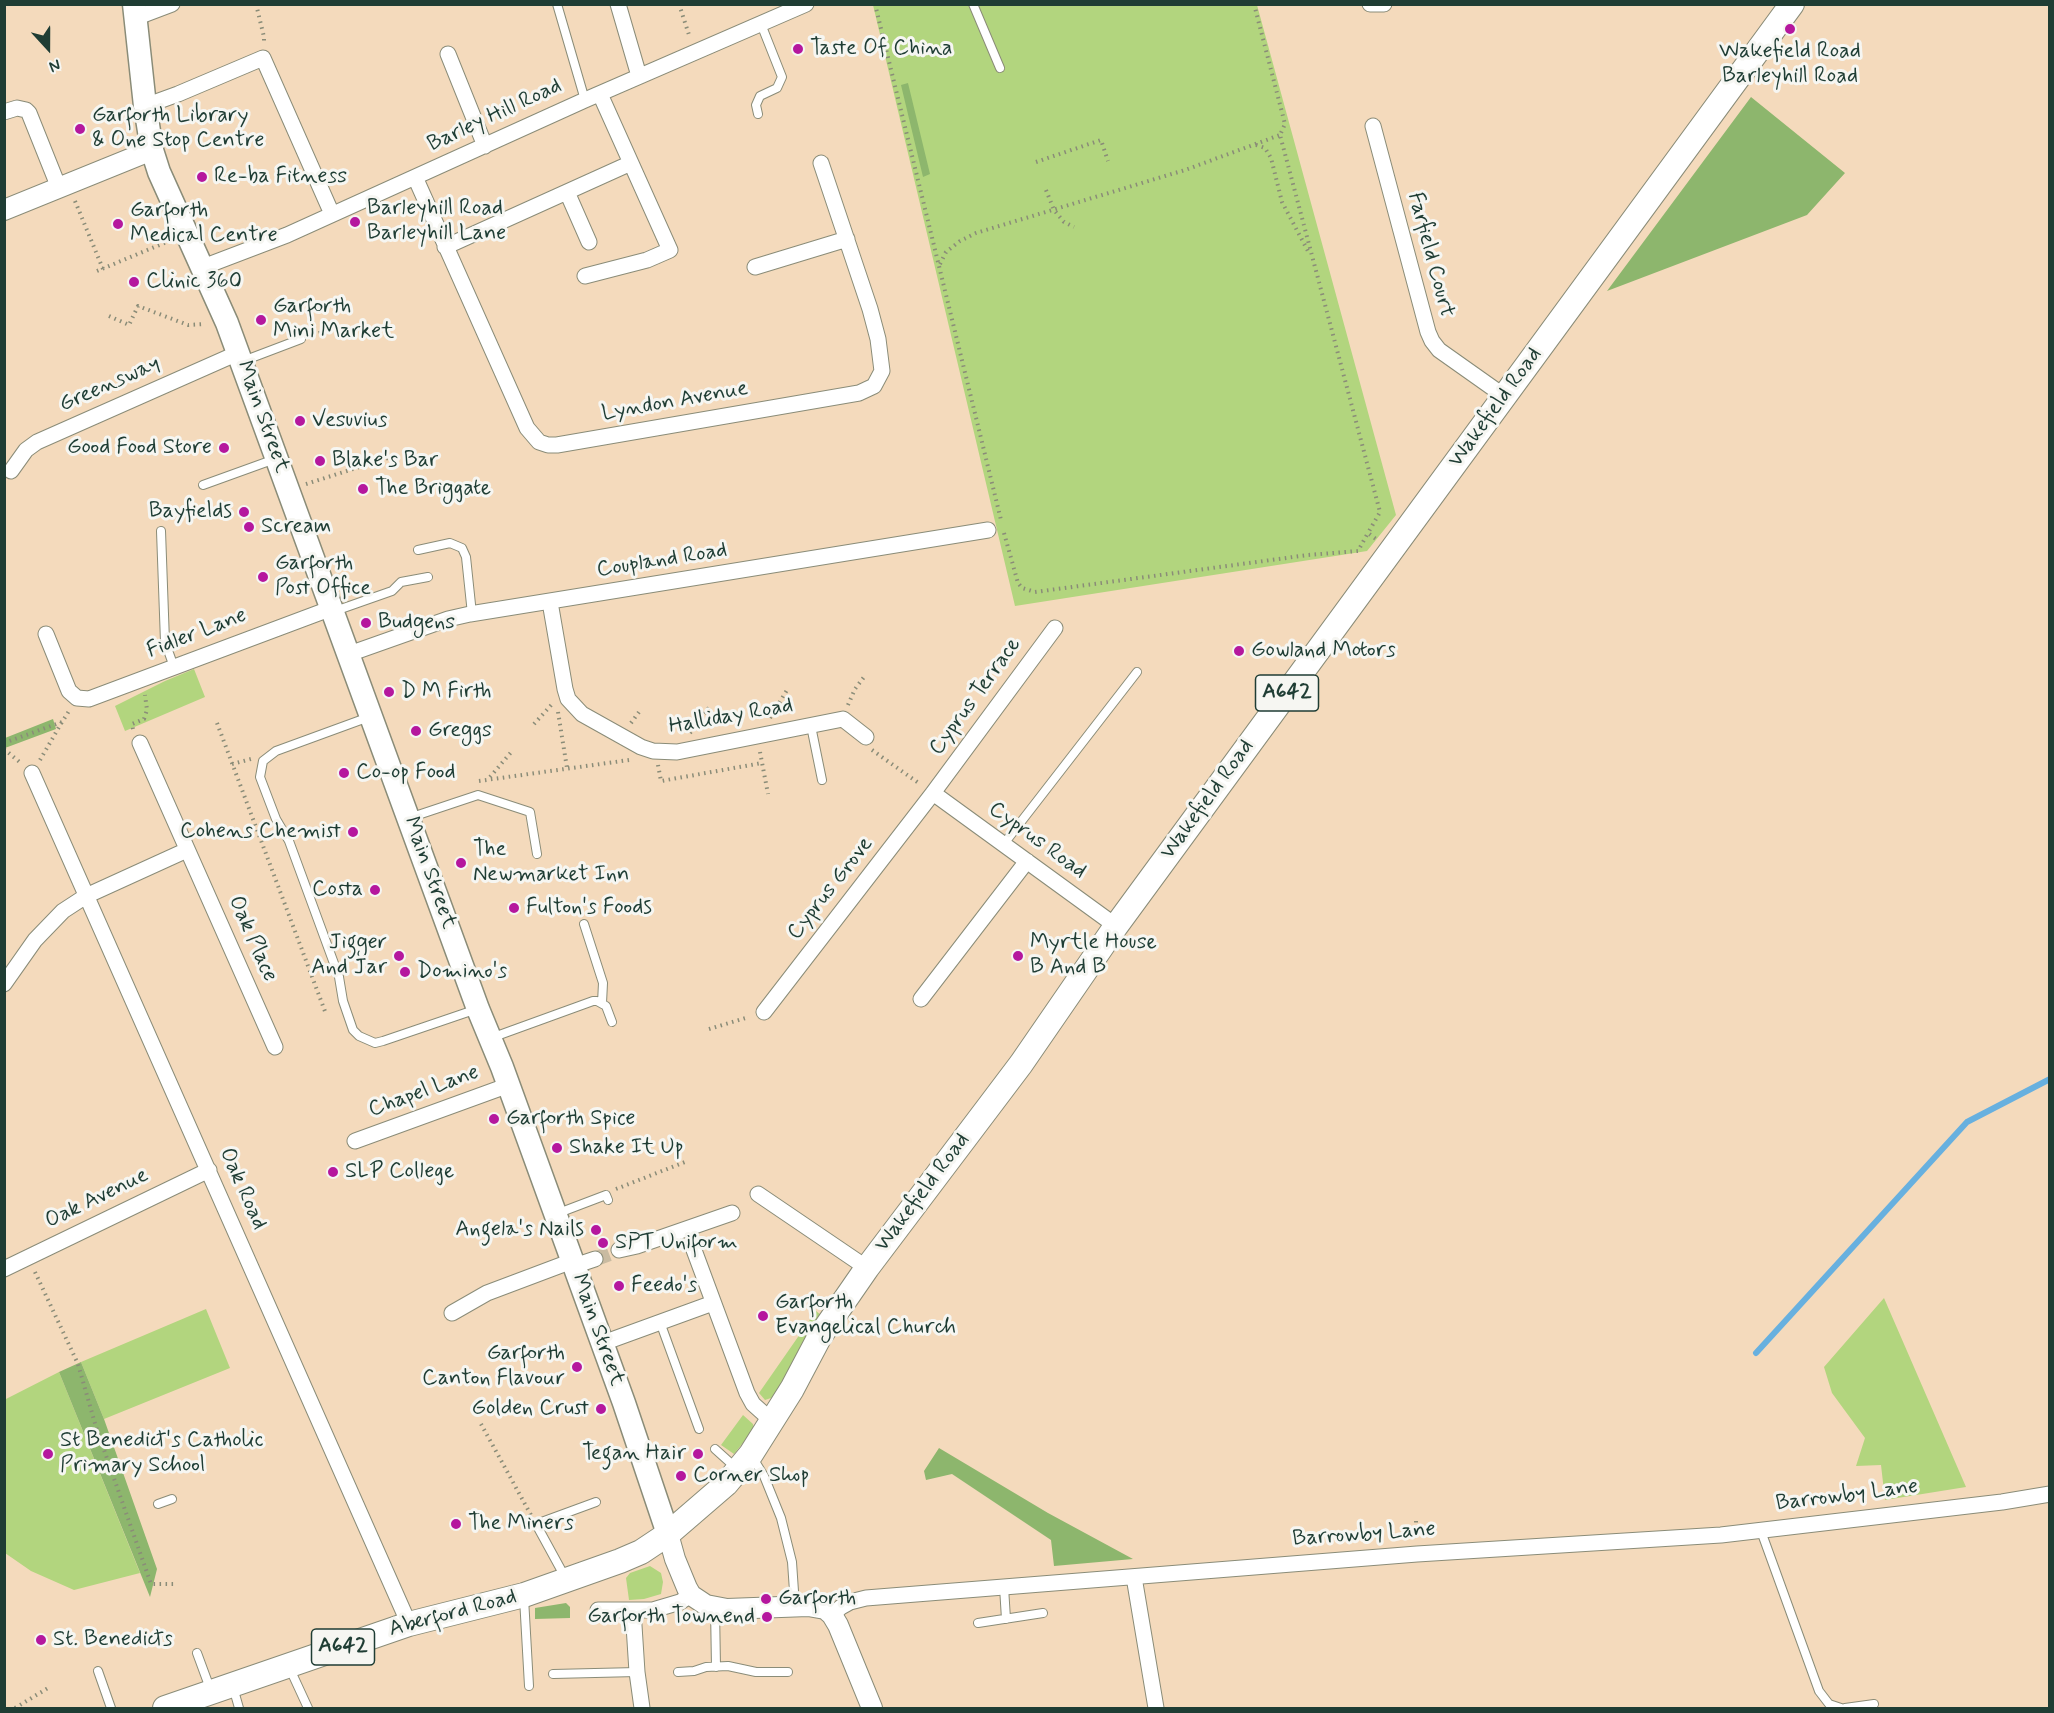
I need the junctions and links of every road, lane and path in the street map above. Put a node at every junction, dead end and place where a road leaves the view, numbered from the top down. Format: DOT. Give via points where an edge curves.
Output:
graph roads {
  1 [pos="172,4"];
  2 [pos="255,4"];
  3 [pos="556,4"];
  4 [pos="618,4"];
  5 [pos="679,4"];
  6 [pos="806,4"];
  7 [pos="875,4"];
  8 [pos="973,4"];
  9 [pos="1254,4"];
  10 [pos="1370,4"];
  11 [pos="1384,4"];
  12 [pos="1792,4"];
  13 [pos="135,11"];
  14 [pos="761,24"];
  15 [pos="694,53"];
  16 [pos="448,54"];
  17 [pos="263,58"];
  18 [pos="1000,68"];
  19 [pos="639,76"];
  20 [pos="600,94"];
  21 [pos="585,100"];
  22 [pos="145,106"];
  23 [pos="4,112"];
  24 [pos="758,114"];
  25 [pos="1373,126"];
  26 [pos="1280,135"];
  27 [pos="1255,144"];
  28 [pos="485,146"];
  29 [pos="152,150"];
  30 [pos="1108,161"];
  31 [pos="1036,162"];
  32 [pos="822,163"];
  33 [pos="631,164"];
  34 [pos="415,177"];
  35 [pos="63,186"];
  36 [pos="1046,190"];
  37 [pos="567,192"];
  38 [pos="4,210"];
  39 [pos="1054,210"];
  40 [pos="332,214"];
  41 [pos="85,225"];
  42 [pos="1074,227"];
  43 [pos="79,228"];
  44 [pos="186,234"];
  45 [pos="847,239"];
  46 [pos="589,242"];
  47 [pos="445,247"];
  48 [pos="1313,259"];
  49 [pos="939,264"];
  50 [pos="203,267"];
  51 [pos="755,267"];
  52 [pos="103,269"];
  53 [pos="97,271"];
  54 [pos="585,276"];
  55 [pos="109,316"];
  56 [pos="227,323"];
  57 [pos="301,339"];
  58 [pos="240,357"];
  59 [pos="1504,396"];
  60 [pos="393,456"];
  61 [pos="277,458"];
  62 [pos="11,471"];
  63 [pos="203,485"];
  64 [pos="288,489"];
  65 [pos="1001,521"];
  66 [pos="988,530"];
  67 [pos="161,531"];
  68 [pos="1004,532"];
  69 [pos="1368,533"];
  70 [pos="418,550"];
  71 [pos="1392,550"];
  72 [pos="428,577"];
  73 [pos="550,602"];
  74 [pos="333,610"];
  75 [pos="472,614"];
  76 [pos="1054,628"];
  77 [pos="46,634"];
  78 [pos="349,654"];
  79 [pos="174,667"];
  80 [pos="1137,672"];
  81 [pos="864,677"];
  82 [pos="142,679"];
  83 [pos="787,690"];
  84 [pos="77,699"];
  85 [pos="711,705"];
  86 [pos="371,716"];
  87 [pos="843,719"];
  88 [pos="62,722"];
  89 [pos="217,723"];
  90 [pos="534,724"];
  91 [pos="811,726"];
  92 [pos="765,735"];
  93 [pos="866,737"];
  94 [pos="4,743"];
  95 [pos="140,743"];
  96 [pos="692,749"];
  97 [pos="513,750"];
  98 [pos="656,754"];
  99 [pos="248,758"];
  100 [pos="762,763"];
  101 [pos="232,764"];
  102 [pos="567,768"];
  103 [pos="32,773"];
  104 [pos="489,778"];
  105 [pos="822,780"];
  106 [pos="933,793"];
  107 [pos="768,794"];
  108 [pos="468,799"];
  109 [pos="409,818"];
  110 [pos="1003,845"];
  111 [pos="187,850"];
  112 [pos="537,854"];
  113 [pos="1027,861"];
  114 [pos="86,896"];
  115 [pos="584,924"];
  116 [pos="1116,926"];
  117 [pos="4,984"];
  118 [pos="921,999"];
  119 [pos="602,1003"];
  120 [pos="478,1009"];
  121 [pos="764,1012"];
  122 [pos="326,1014"];
  123 [pos="612,1022"];
  124 [pos="709,1029"];
  125 [pos="491,1038"];
  126 [pos="275,1047"];
  127 [pos="509,1085"];
  128 [pos="355,1141"];
  129 [pos="685,1162"];
  130 [pos="209,1170"];
  131 [pos="758,1194"];
  132 [pos="607,1197"];
  133 [pos="732,1213"];
  134 [pos="555,1214"];
  135 [pos="619,1250"];
  136 [pos="694,1250"];
  137 [pos="28,1257"];
  138 [pos="595,1259"];
  139 [pos="573,1264"];
  140 [pos="867,1268"];
  141 [pos="4,1269"];
  142 [pos="713,1303"];
  143 [pos="452,1313"];
  144 [pos="660,1322"];
  145 [pos="603,1343"];
  146 [pos="772,1421"];
  147 [pos="481,1424"];
  148 [pos="699,1429"];
  149 [pos="715,1449"];
  150 [pos="744,1462"];
  151 [pos="2049,1494"];
  152 [pos="172,1498"];
  153 [pos="596,1502"];
  154 [pos="158,1504"];
  155 [pos="536,1524"];
  156 [pos="1761,1531"];
  157 [pos="668,1534"];
  158 [pos="1134,1577"];
  159 [pos="567,1581"];
  160 [pos="174,1584"];
  161 [pos="1004,1587"];
  162 [pos="524,1595"];
  163 [pos="691,1595"];
  164 [pos="795,1606"];
  165 [pos="715,1608"];
  166 [pos="598,1610"];
  167 [pos="633,1610"];
  168 [pos="1043,1613"];
  169 [pos="832,1615"];
  170 [pos="1006,1619"];
  171 [pos="978,1623"];
  172 [pos="409,1624"];
  173 [pos="197,1653"];
  174 [pos="288,1666"];
  175 [pos="716,1667"];
  176 [pos="98,1671"];
  177 [pos="637,1672"];
  178 [pos="678,1672"];
  179 [pos="788,1672"];
  180 [pos="553,1674"];
  181 [pos="529,1686"];
  182 [pos="48,1688"];
  183 [pos="222,1689"];
  184 [pos="1874,1704"];
  185 [pos="15,1708"];
  186 [pos="111,1708"];
  187 [pos="165,1708"];
  188 [pos="239,1708"];
  189 [pos="308,1708"];
  190 [pos="642,1708"];
  191 [pos="872,1708"];
  192 [pos="1156,1708"];
  193 [pos="1843,1708"];
  1 -- 13 [label="street"];
  2 -- 17 [label="path" via="264,37"];
  3 -- 21 [label="lane"];
  4 -- 19 [label="street"];
  5 -- 15 [label="path"];
  6 -- 14 [label="street, Barley Hill Road"];
  7 -- 49 [label="path"];
  8 -- 18 [label="lane"];
  9 -- 26 [label="path" via="1285,124"];
  10 -- 11 [label="street"];
  12 -- 59 [label="main road, Wakefield Road / A642"];
  13 -- 22 [label="main road, Main Street"];
  14 -- 15 [label="street, Barley Hill Road"];
  14 -- 24 [label="lane" via="783,77 777,88 760,96"];
  15 -- 19 [label="street, Barley Hill Road"];
  16 -- 28 [label="street"];
  17 -- 22 [label="street"];
  17 -- 40 [label="street"];
  19 -- 20 [label="street, Barley Hill Road"];
  20 -- 21 [label="street, Barley Hill Road"];
  20 -- 33 [label="street"];
  21 -- 28 [label="street, Barley Hill Road"];
  22 -- 29 [label="main road, Main Street"];
  23 -- 35 [label="street" via="17,108 29,113"];
  25 -- 59 [label="street, Farfield Court" via="1432,341"];
  26 -- 27 [label="path"];
  26 -- 48 [label="path"];
  27 -- 39 [label="path"];
  27 -- 48 [label="path" via="1265,148 1271,158 1282,202"];
  28 -- 34 [label="street, Barley Hill Road"];
  29 -- 35 [label="street"];
  29 -- 44 [label="main road, Main Street"];
  30 -- 31 [label="path" via="1101,140"];
  32 -- 45 [label="street, Lyndon Avenue"];
  33 -- 37 [label="street"];
  33 -- 54 [label="street" via="670,250"];
  34 -- 40 [label="street, Barley Hill Road"];
  34 -- 47 [label="street, Lyndon Avenue"];
  35 -- 38 [label="street"];
  35 -- 41 [label="path"];
  36 -- 39 [label="path"];
  37 -- 46 [label="street"];
  37 -- 47 [label="street"];
  39 -- 42 [label="path"];
  39 -- 49 [label="path" via="976,233 946,252"];
  40 -- 50 [label="street, Barley Hill Road"];
  41 -- 43 [label="path"];
  41 -- 52 [label="path"];
  44 -- 50 [label="main road, Main Street"];
  44 -- 52 [label="path"];
  45 -- 47 [label="street, Lyndon Avenue" via="870,309 882,363 879,379 867,391 557,445 539,442 527,428"];
  45 -- 51 [label="street"];
  48 -- 69 [label="path" via="1380,512"];
  49 -- 65 [label="path"];
  50 -- 56 [label="main road, Main Street"];
  52 -- 53 [label="path"];
  55 -- 56 [label="path" via="129,325 138,306 188,325"];
  56 -- 58 [label="main road, Main Street"];
  57 -- 58 [label="lane"];
  58 -- 61 [label="main road, Main Street"];
  58 -- 62 [label="street, Greensway" via="37,442"];
  59 -- 71 [label="main road, Wakefield Road / A642"];
  60 -- 64 [label="path"];
  61 -- 63 [label="lane"];
  61 -- 64 [label="main road, Main Street"];
  64 -- 74 [label="main road, Main Street"];
  66 -- 73 [label="street, Coupland Road"];
  67 -- 79 [label="lane" via="165,642"];
  68 -- 69 [label="path" via="1018,583 1035,592 1359,551"];
  69 -- 71 [label="path"];
  70 -- 75 [label="lane" via="450,543 462,548"];
  71 -- 116 [label="main road, Wakefield Road / A642"];
  72 -- 74 [label="lane" via="401,582 392,591"];
  73 -- 75 [label="street, Coupland Road"];
  73 -- 98 [label="street, Halliday Road" via="565,689 574,707"];
  74 -- 78 [label="main road, Main Street"];
  74 -- 79 [label="street, Fidler Lane"];
  75 -- 78 [label="street, Coupland Road"];
  76 -- 106 [label="street, Cyprus Terrace"];
  77 -- 84 [label="street" via="69,691"];
  78 -- 86 [label="main road, Main Street"];
  79 -- 82 [label="street, Fidler Lane"];
  80 -- 110 [label="lane"];
  81 -- 87 [label="path"];
  82 -- 84 [label="street, Fidler Lane" via="88,699"];
  82 -- 95 [label="path" via="147,710 144,719 132,724"];
  83 -- 92 [label="path"];
  84 -- 88 [label="path"];
  85 -- 96 [label="path" via="689,734"];
  86 -- 109 [label="main road, Main Street"];
  86 -- 120 [label="lane" via="276,751 263,761 260,777 289,842 339,977 342,1001 353,1030 375,1043"];
  87 -- 91 [label="street, Halliday Road"];
  87 -- 93 [label="street"];
  88 -- 94 [label="path"];
  88 -- 103 [label="path"];
  89 -- 101 [label="path"];
  90 -- 102 [label="path" via="556,699"];
  91 -- 92 [label="street, Halliday Road"];
  91 -- 105 [label="lane"];
  92 -- 96 [label="street, Halliday Road"];
  92 -- 100 [label="path"];
  93 -- 106 [label="path" via="867,747"];
  95 -- 111 [label="street, Oak Place"];
  96 -- 98 [label="street, Halliday Road"];
  97 -- 104 [label="path"];
  98 -- 100 [label="path" via="661,781"];
  98 -- 102 [label="path"];
  99 -- 101 [label="path"];
  100 -- 107 [label="path"];
  101 -- 122 [label="path"];
  102 -- 104 [label="path"];
  103 -- 114 [label="street, Oak Road"];
  104 -- 108 [label="path" via="474,783"];
  106 -- 110 [label="street, Cyprus Road"];
  106 -- 121 [label="street, Cyprus Grove"];
  108 -- 109 [label="lane"];
  108 -- 112 [label="lane" via="478,795 530,812"];
  109 -- 120 [label="main road, Main Street"];
  110 -- 113 [label="street, Cyprus Road"];
  111 -- 114 [label="street"];
  111 -- 126 [label="street, Oak Place"];
  113 -- 116 [label="street, Cyprus Road"];
  113 -- 118 [label="street"];
  114 -- 117 [label="street" via="44,930"];
  114 -- 130 [label="street, Oak Road"];
  115 -- 119 [label="lane" via="603,983"];
  116 -- 140 [label="main road, Wakefield Road / A642" via="1022,1064"];
  119 -- 123 [label="lane"];
  119 -- 125 [label="lane" via="588,1002"];
  120 -- 125 [label="main road, Main Street"];
  121 -- 124 [label="path"];
  125 -- 127 [label="main road, Main Street"];
  127 -- 128 [label="street, Chapel Lane"];
  127 -- 134 [label="main road, Main Street"];
  129 -- 132 [label="path"];
  130 -- 137 [label="street, Oak Avenue"];
  130 -- 172 [label="street, Oak Road"];
  131 -- 140 [label="street"];
  132 -- 134 [label="lane"];
  133 -- 135 [label="street"];
  134 -- 139 [label="main road, Main Street"];
  136 -- 142 [label="street"];
  137 -- 141 [label="street, Oak Avenue"];
  137 -- 160 [label="path" via="78,1364 151,1584"];
  138 -- 139 [label="street"];
  139 -- 143 [label="street" via="487,1293"];
  139 -- 145 [label="main road, Main Street"];
  140 -- 146 [label="main road, Wakefield Road / A642" via="820,1336"];
  142 -- 144 [label="street"];
  142 -- 146 [label="street" via="747,1393"];
  144 -- 145 [label="street"];
  144 -- 148 [label="lane"];
  145 -- 157 [label="main road, Main Street"];
  146 -- 150 [label="main road, Wakefield Road / A642"];
  147 -- 155 [label="path"];
  149 -- 150 [label="lane"];
  150 -- 157 [label="main road, Wakefield Road / A642" via="726,1484"];
  150 -- 164 [label="lane" via="764,1476 781,1518 792,1562"];
  151 -- 156 [label="street, Barrowby Lane"];
  152 -- 154 [label="lane"];
  153 -- 155 [label="lane"];
  155 -- 159 [label="lane"];
  156 -- 158 [label="street, Barrowby Lane"];
  156 -- 193 [label="lane" via="1819,1691 1829,1704"];
  157 -- 159 [label="main road, Aberford Road / A642" via="641,1552"];
  157 -- 163 [label="street"];
  158 -- 161 [label="street, Barrowby Lane"];
  158 -- 192 [label="street"];
  159 -- 162 [label="main road, Aberford Road / A642"];
  161 -- 169 [label="street, Barrowby Lane" via="866,1598 850,1602"];
  161 -- 170 [label="lane"];
  162 -- 172 [label="main road, Aberford Road / A642"];
  162 -- 181 [label="lane"];
  163 -- 165 [label="street"];
  163 -- 167 [label="street" via="667,1607"];
  164 -- 165 [label="street"];
  164 -- 169 [label="street" via="817,1607"];
  165 -- 175 [label="lane"];
  166 -- 167 [label="street"];
  167 -- 177 [label="street"];
  168 -- 170 [label="lane"];
  169 -- 191 [label="street"];
  170 -- 171 [label="lane"];
  172 -- 174 [label="main road, Aberford Road / A642"];
  173 -- 183 [label="lane"];
  174 -- 183 [label="main road, Aberford Road / A642"];
  174 -- 189 [label="lane"];
  175 -- 178 [label="lane"];
  175 -- 179 [label="lane"];
  176 -- 186 [label="lane"];
  177 -- 180 [label="lane"];
  177 -- 190 [label="street"];
  182 -- 185 [label="path"];
  183 -- 187 [label="main road, Aberford Road / A642"];
  183 -- 188 [label="lane"];
  184 -- 193 [label="lane"];
}
